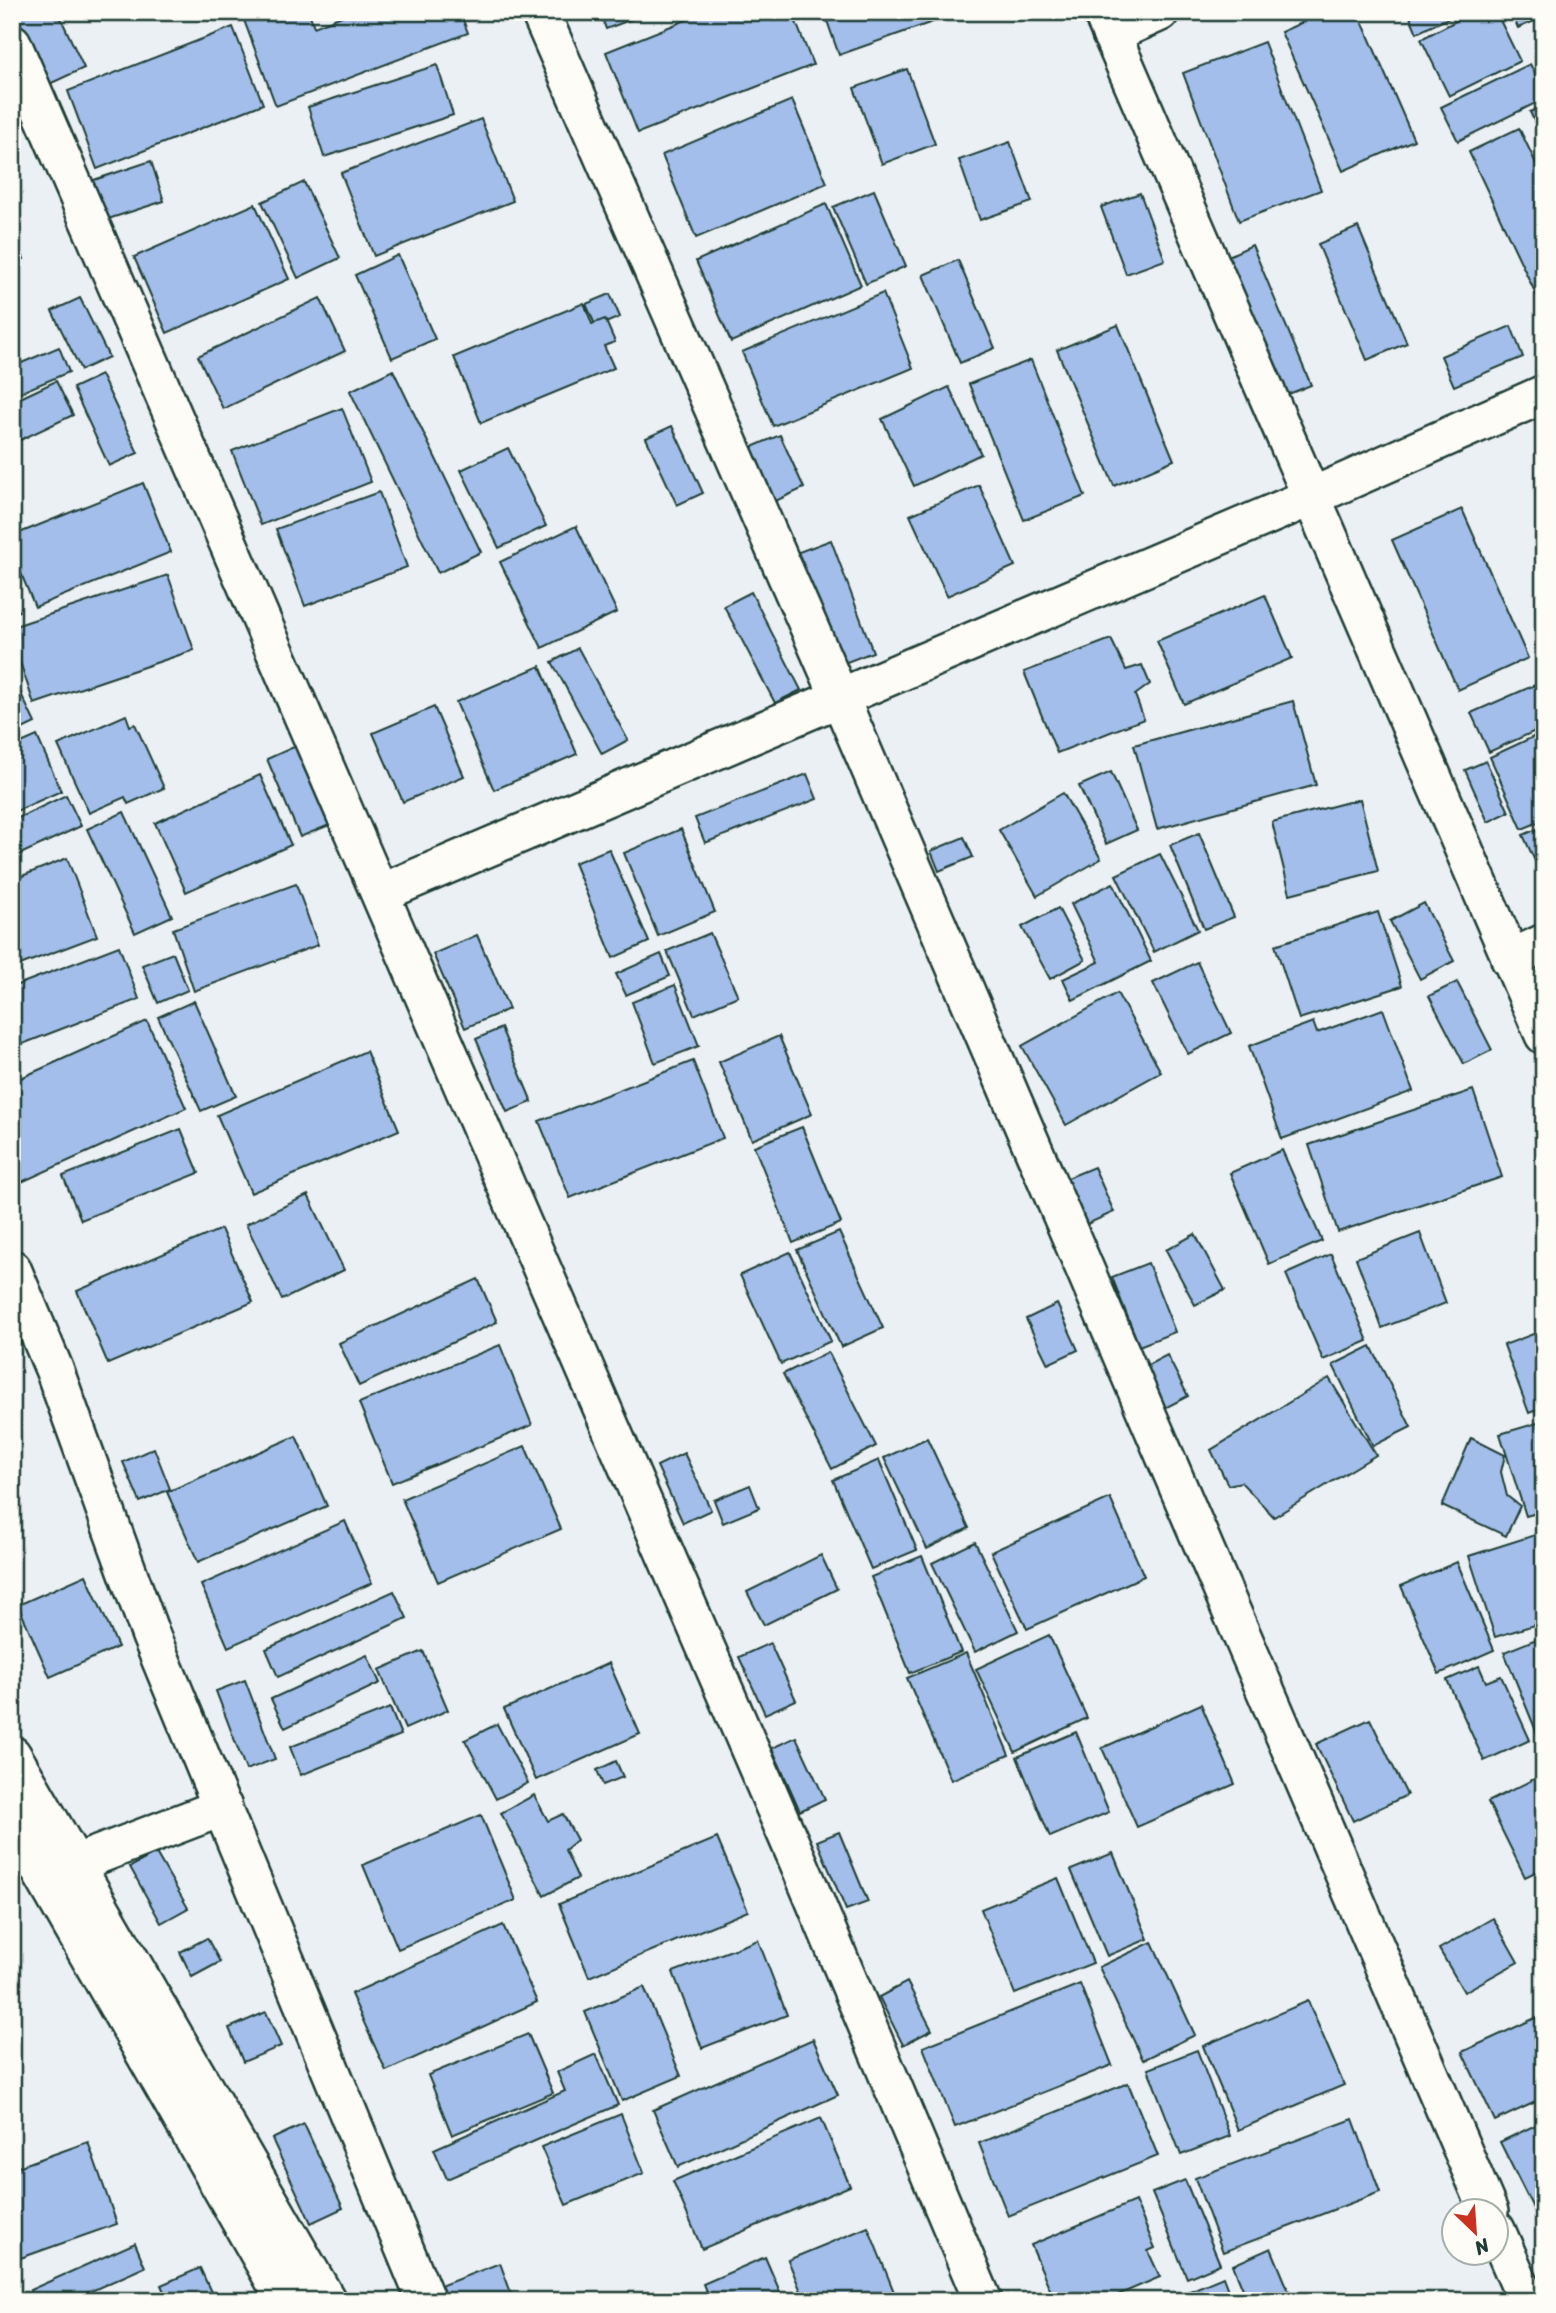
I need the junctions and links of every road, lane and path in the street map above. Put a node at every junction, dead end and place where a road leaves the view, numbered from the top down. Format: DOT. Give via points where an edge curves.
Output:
graph roads {
  1 [pos="540,12"];
  2 [pos="1160,12"];
  3 [pos="1106,23"];
  4 [pos="12,43"];
  5 [pos="1544,394"];
  6 [pos="1311,497"];
  7 [pos="841,698"];
  8 [pos="381,893"];
  9 [pos="1544,943"];
  10 [pos="1510,959"];
  11 [pos="1544,1035"];
  12 [pos="12,1269"];
  13 [pos="12,1755"];
  14 [pos="223,1807"];
  15 [pos="12,1821"];
  16 [pos="74,1864"];
  17 [pos="1483,2198"];
  18 [pos="1510,2262"];
  19 [pos="286,2301"];
  20 [pos="327,2301"];
  21 [pos="426,2301"];
  22 [pos="983,2301"];
  23 [pos="1527,2301"];
  1 -- 7 [label="street"];
  2 -- 3 [label="street"];
  3 -- 6 [label="street"];
  4 -- 8 [label="street"];
  5 -- 6 [label="street"];
  6 -- 7 [label="street"];
  6 -- 10 [label="street"];
  7 -- 8 [label="street"];
  7 -- 17 [label="street"];
  8 -- 22 [label="street"];
  9 -- 10 [label="street"];
  10 -- 11 [label="street"];
  12 -- 14 [label="street" via="54,1369 150,1636"];
  13 -- 16 [label="street"];
  14 -- 16 [label="street"];
  14 -- 21 [label="street"];
  15 -- 19 [label="street"];
  16 -- 20 [label="street"];
  18 -- 23 [label="street"];
}
